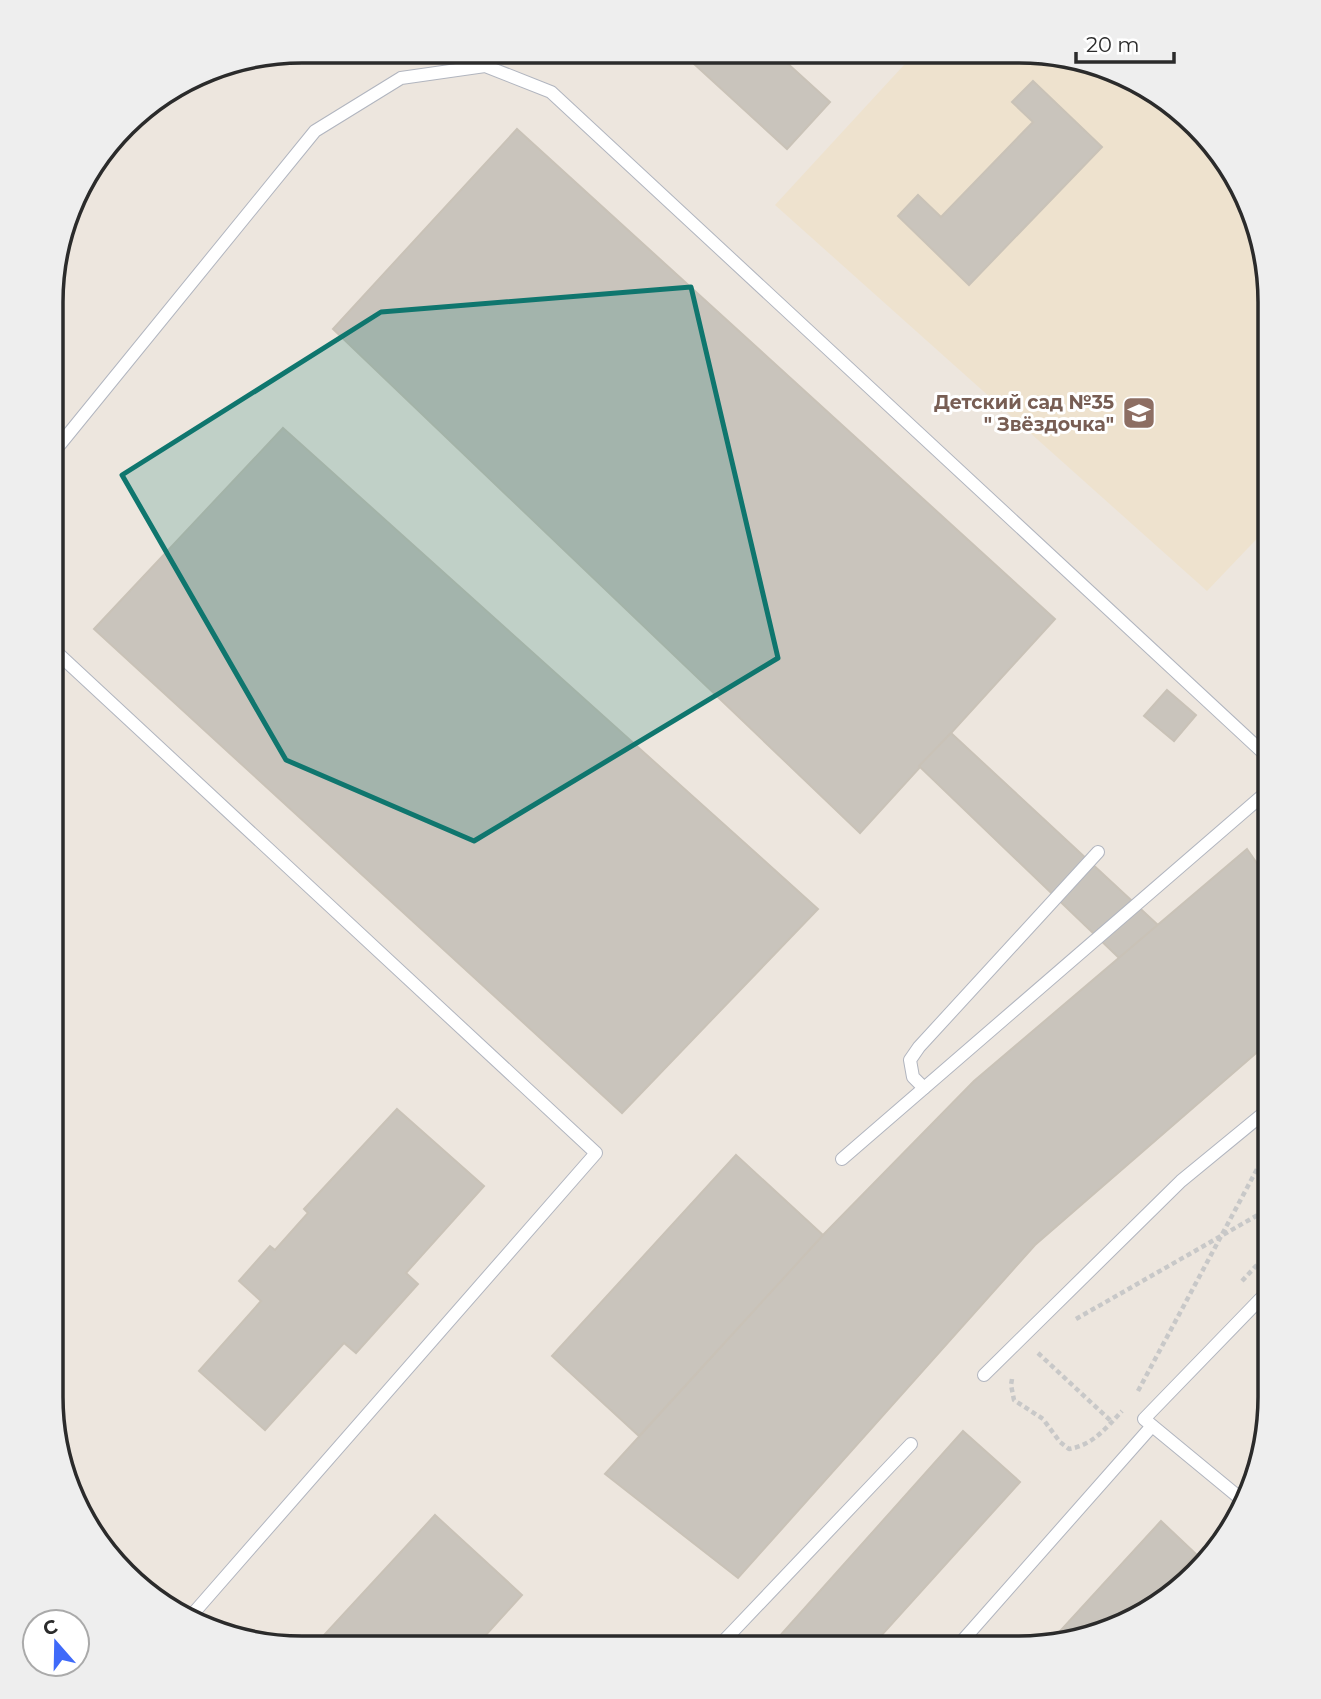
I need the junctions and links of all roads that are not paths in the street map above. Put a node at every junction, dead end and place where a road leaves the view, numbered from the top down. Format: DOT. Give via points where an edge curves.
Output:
graph roads {
  1 [pos="63,441"];
  2 [pos="63,658"];
  3 [pos="1258,747"];
  4 [pos="1258,800"];
  5 [pos="1098,852"];
  6 [pos="924,1088"];
  7 [pos="1257,1118"];
  8 [pos="842,1159"];
  9 [pos="1257,1302"];
  10 [pos="984,1375"];
  11 [pos="1152,1426"];
  12 [pos="911,1444"];
  13 [pos="1236,1495"];
  14 [pos="196,1611"];
  15 [pos="729,1635"];
  16 [pos="967,1635"];
  1 -- 3 [label="lane" via="315,131 401,78 485,66 551,92"];
  2 -- 14 [label="lane" via="596,1153"];
  4 -- 6 [label="lane"];
  5 -- 6 [label="lane" via="919,1047 910,1060 913,1077"];
  6 -- 8 [label="lane"];
  7 -- 10 [label="lane" via="1181,1181"];
  9 -- 11 [label="lane" via="1144,1419"];
  11 -- 13 [label="lane"];
  11 -- 16 [label="lane"];
  12 -- 15 [label="lane"];
}
